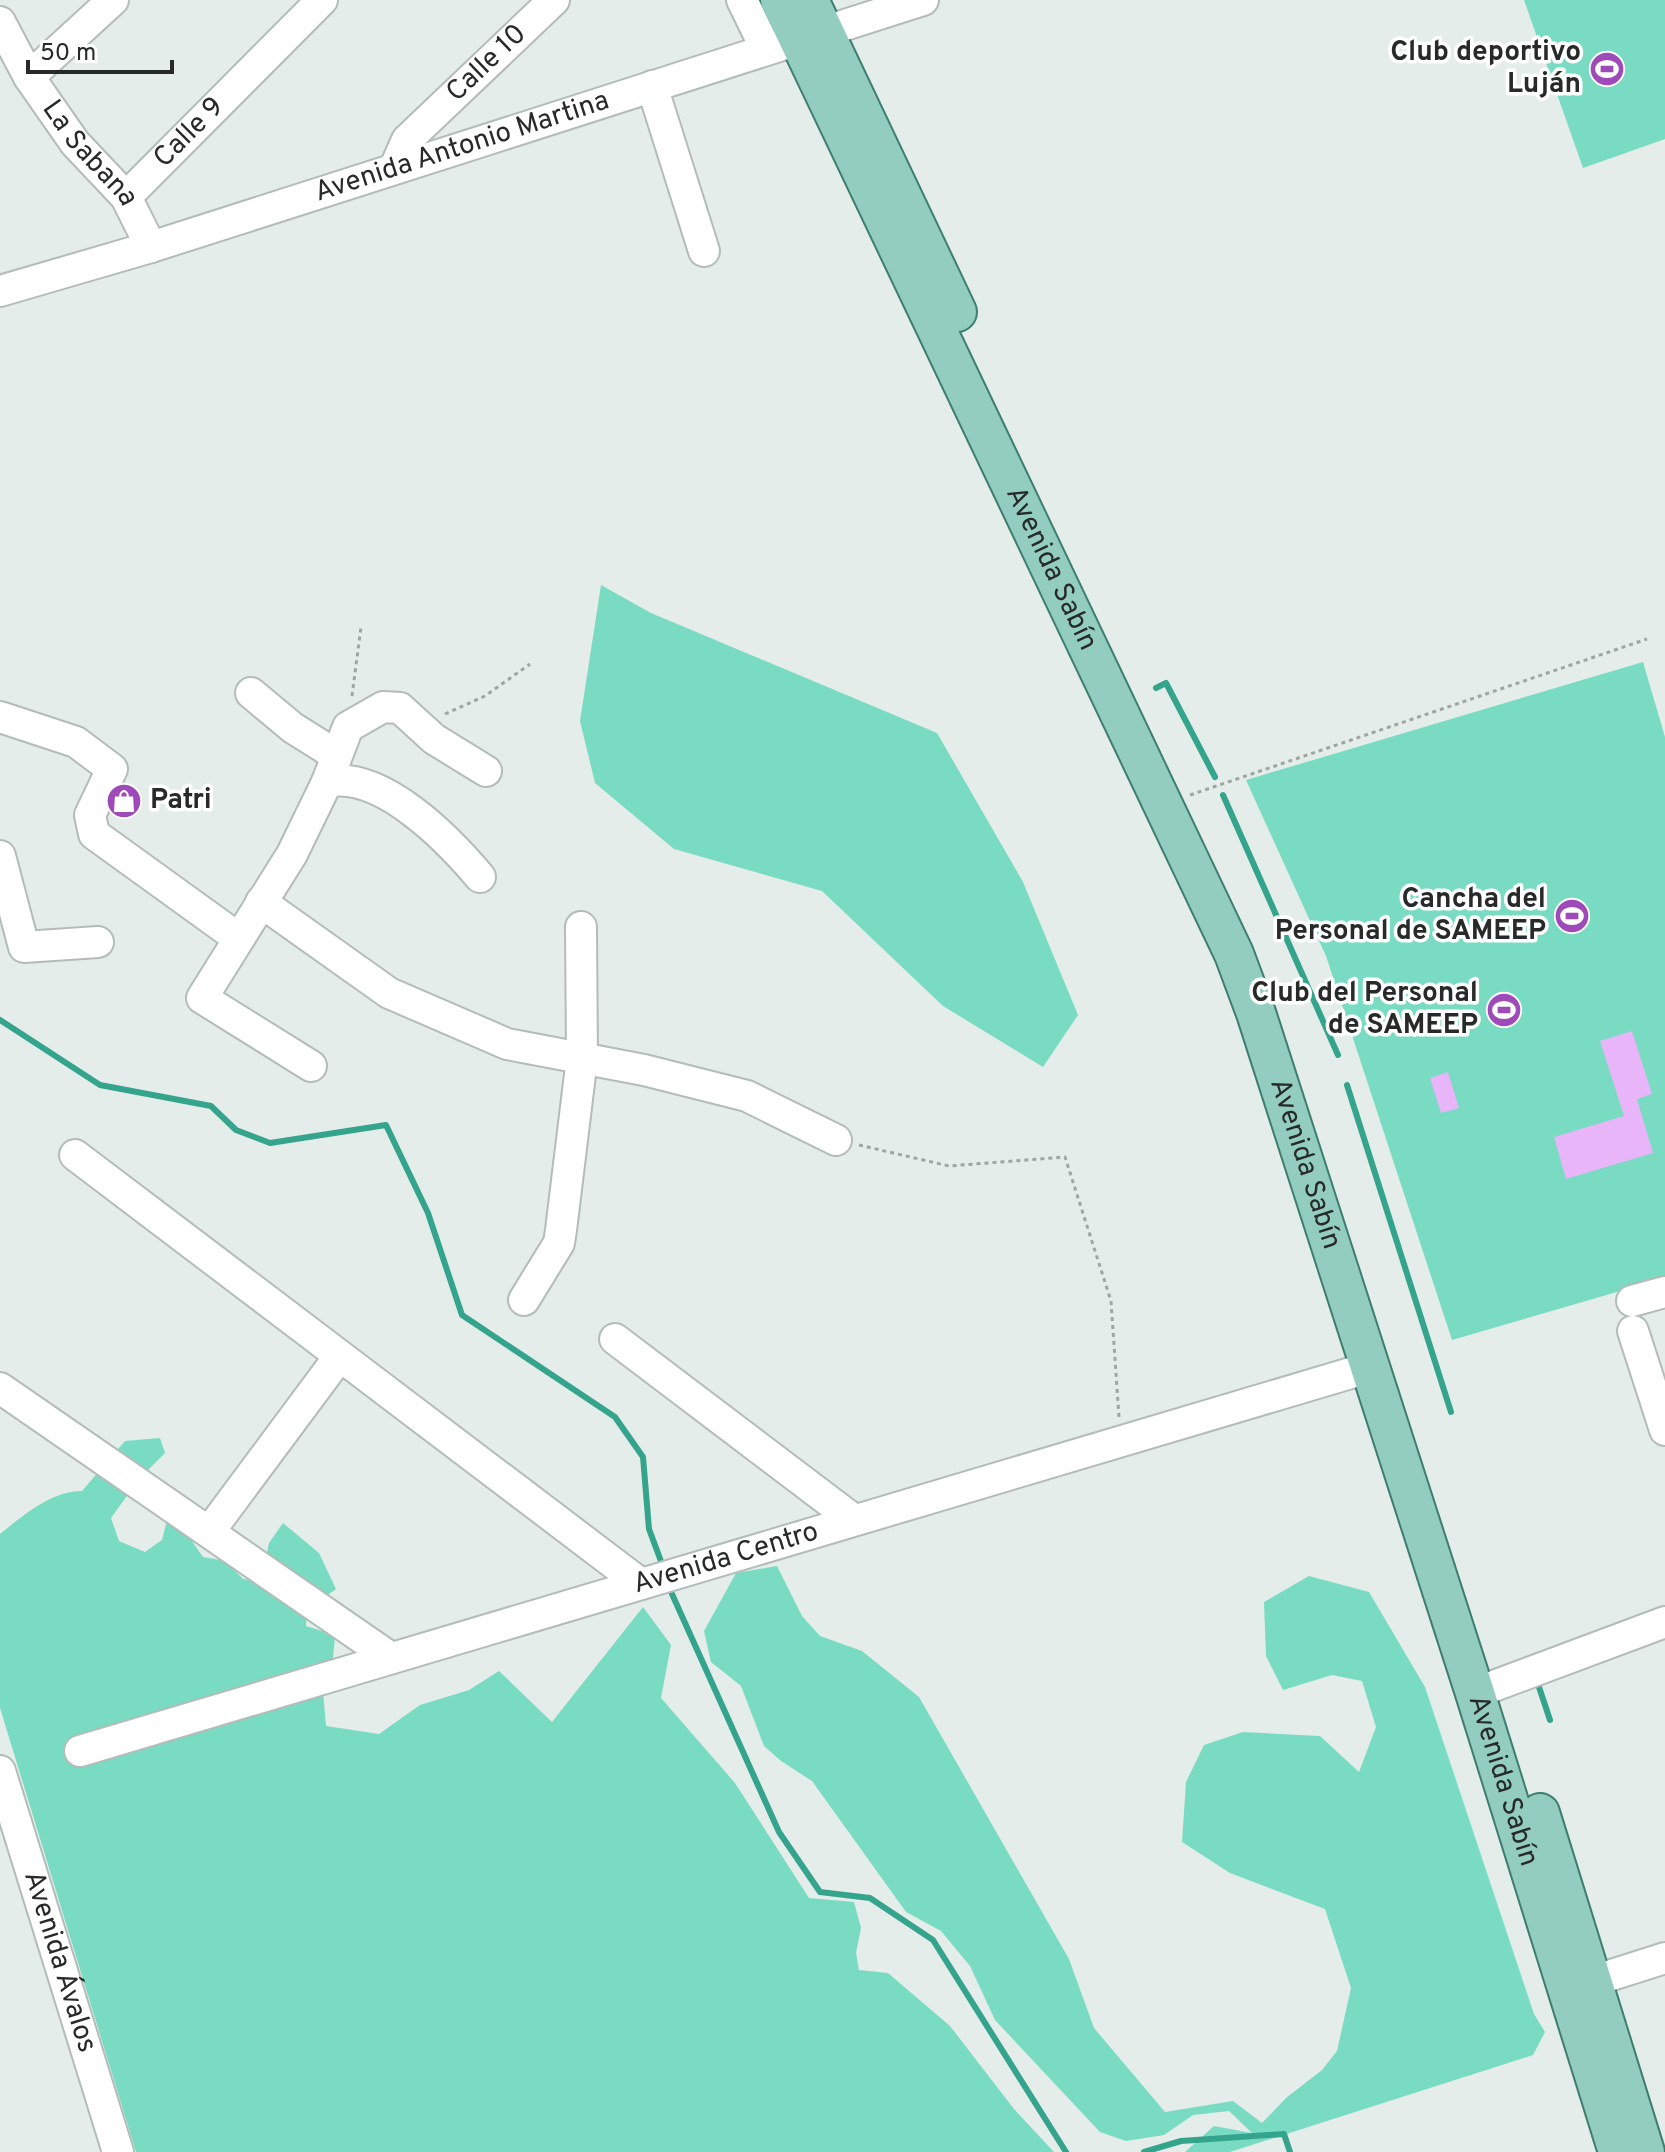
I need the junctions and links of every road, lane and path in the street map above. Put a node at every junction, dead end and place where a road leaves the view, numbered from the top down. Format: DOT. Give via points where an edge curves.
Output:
graph roads {
  1 [pos="113,0"];
  2 [pos="322,0"];
  3 [pos="554,0"];
  4 [pos="742,0"];
  5 [pos="780,0"];
  6 [pos="923,0"];
  7 [pos="0,22"];
  8 [pos="799,30"];
  9 [pos="29,77"];
  10 [pos="652,86"];
  11 [pos="395,167"];
  12 [pos="126,197"];
  13 [pos="151,247"];
  14 [pos="704,251"];
  15 [pos="0,291"];
  16 [pos="361,627"];
  17 [pos="1647,639"];
  18 [pos="530,664"];
  19 [pos="251,693"];
  20 [pos="0,717"];
  21 [pos="419,725"];
  22 [pos="348,727"];
  23 [pos="332,769"];
  24 [pos="486,771"];
  25 [pos="1186,796"];
  26 [pos="0,856"];
  27 [pos="480,877"];
  28 [pos="261,902"];
  29 [pos="581,927"];
  30 [pos="238,938"];
  31 [pos="98,942"];
  32 [pos="582,1058"];
  33 [pos="311,1066"];
  34 [pos="836,1140"];
  35 [pos="75,1155"];
  36 [pos="1665,1292"];
  37 [pos="524,1300"];
  38 [pos="1632,1301"];
  39 [pos="1633,1331"];
  40 [pos="615,1339"];
  41 [pos="339,1357"];
  42 [pos="1371,1367"];
  43 [pos="0,1388"];
  44 [pos="1665,1430"];
  45 [pos="1120,1441"];
  46 [pos="854,1520"];
  47 [pos="209,1532"];
  48 [pos="641,1584"];
  49 [pos="1665,1622"];
  50 [pos="391,1658"];
  51 [pos="1487,1688"];
  52 [pos="80,1751"];
  53 [pos="0,1771"];
  54 [pos="1665,1958"];
  55 [pos="1593,1981"];
  56 [pos="118,2152"];
  57 [pos="1618,2152"];
  58 [pos="1645,2152"];
  1 -- 9 [label="street"];
  2 -- 12 [label="street, Calle 9"];
  3 -- 11 [label="street, Calle 10" via="407,140"];
  4 -- 8 [label="street, Avenida Sabín"];
  5 -- 8 [label="main road, Avenida Sabín"];
  6 -- 8 [label="street, Avenida Antonio Martina"];
  7 -- 9 [label="street, La Sabana"];
  8 -- 10 [label="street, Avenida Antonio Martina"];
  8 -- 25 [label="main road, Avenida Sabín"];
  8 -- 42 [label="main road, Avenida Sabín" via="1234,954"];
  9 -- 12 [label="street, La Sabana" via="75,143"];
  10 -- 11 [label="street, Avenida Antonio Martina"];
  10 -- 14 [label="street"];
  11 -- 13 [label="street, Avenida Antonio Martina"];
  12 -- 13 [label="street, La Sabana"];
  13 -- 15 [label="street, Avenida Antonio Martina"];
  16 -- 22 [label="path"];
  17 -- 25 [label="path"];
  18 -- 21 [label="path" via="485,696"];
  19 -- 23 [label="street"];
  20 -- 30 [label="street" via="76,742 112,769 90,815 94,834"];
  21 -- 22 [label="street" via="400,708 383,707"];
  21 -- 24 [label="street"];
  22 -- 23 [label="street"];
  23 -- 27 [label="street" via="408,806 447,838"];
  23 -- 28 [label="street" via="292,854"];
  25 -- 51 [label="main road, Avenida Sabín" via="1276,991"];
  26 -- 31 [label="street" via="24,947"];
  28 -- 30 [label="street"];
  28 -- 32 [label="street" via="389,993 507,1044"];
  29 -- 32 [label="street"];
  30 -- 33 [label="street" via="202,998"];
  32 -- 34 [label="street" via="747,1096"];
  32 -- 37 [label="street" via="559,1243"];
  34 -- 45 [label="path" via="949,1166 1065,1157 1111,1301"];
  35 -- 41 [label="street"];
  36 -- 38 [label="street"];
  39 -- 44 [label="street"];
  40 -- 46 [label="street"];
  41 -- 47 [label="street"];
  41 -- 48 [label="street"];
  42 -- 45 [label="street, Avenida Centro"];
  42 -- 51 [label="main road, Avenida Sabín"];
  43 -- 47 [label="street"];
  45 -- 46 [label="street, Avenida Centro"];
  46 -- 48 [label="street, Avenida Centro"];
  47 -- 50 [label="street"];
  48 -- 50 [label="street, Avenida Centro"];
  49 -- 51 [label="street"];
  50 -- 52 [label="street, Avenida Centro"];
  51 -- 55 [label="main road, Avenida Sabín"];
  51 -- 57 [label="main road, Avenida Sabín"];
  53 -- 56 [label="street, Avenida Ávalos"];
  54 -- 55 [label="street"];
  55 -- 58 [label="main road, Avenida Sabín"];
}
